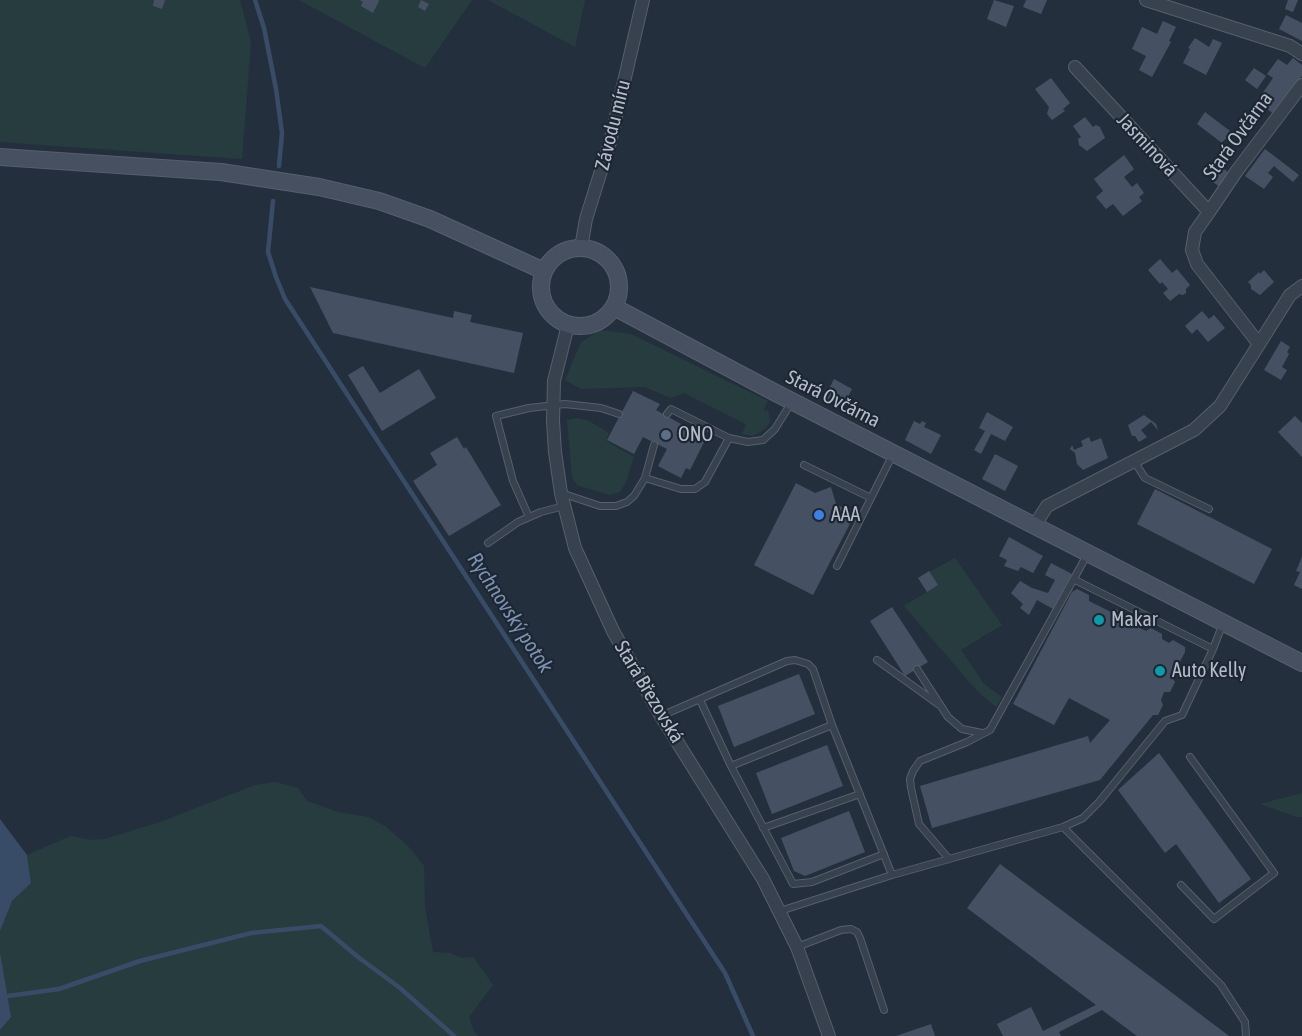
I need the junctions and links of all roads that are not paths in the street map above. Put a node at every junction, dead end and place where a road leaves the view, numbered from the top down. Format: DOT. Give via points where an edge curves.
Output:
graph roads {
  1 [pos="643,0"];
  2 [pos="1152,1"];
  3 [pos="1302,54"];
  4 [pos="1075,67"];
  5 [pos="1302,85"];
  6 [pos="0,157"];
  7 [pos="1209,212"];
  8 [pos="581,248"];
  9 [pos="544,271"];
  10 [pos="1302,286"];
  11 [pos="614,307"];
  12 [pos="568,325"];
  13 [pos="1259,344"];
  14 [pos="792,402"];
  15 [pos="553,404"];
  16 [pos="619,414"];
  17 [pos="667,414"];
  18 [pos="729,438"];
  19 [pos="654,445"];
  20 [pos="893,454"];
  21 [pos="1134,461"];
  22 [pos="804,465"];
  23 [pos="645,477"];
  24 [pos="561,493"];
  25 [pos="871,498"];
  26 [pos="564,506"];
  27 [pos="1209,509"];
  28 [pos="528,517"];
  29 [pos="1035,525"];
  30 [pos="488,543"];
  31 [pos="1089,552"];
  32 [pos="837,566"];
  33 [pos="1075,579"];
  34 [pos="1223,623"];
  35 [pos="1213,650"];
  36 [pos="877,660"];
  37 [pos="1302,663"];
  38 [pos="917,669"];
  39 [pos="700,700"];
  40 [pos="941,706"];
  41 [pos="661,716"];
  42 [pos="832,725"];
  43 [pos="983,733"];
  44 [pos="1190,757"];
  45 [pos="731,766"];
  46 [pos="860,794"];
  47 [pos="1063,827"];
  48 [pos="763,828"];
  49 [pos="884,854"];
  50 [pos="949,859"];
  51 [pos="892,875"];
  52 [pos="1182,885"];
  53 [pos="778,912"];
  54 [pos="797,947"];
  55 [pos="884,1010"];
  56 [pos="829,1036"];
  57 [pos="1246,1036"];
  1 -- 8 [label="street, Závodu míru"];
  2 -- 3 [label="street" via="1290,46"];
  4 -- 7 [label="street, Jasmínová"];
  5 -- 7 [label="street, Stará Ovčárna"];
  6 -- 9 [label="main road" via="220,172 319,187 379,201 430,219"];
  7 -- 13 [label="street" via="1195,232 1192,250 1197,264"];
  8 -- 9 [label="main road" via="561,253"];
  8 -- 11 [label="main road" via="601,254 615,270 620,286"];
  9 -- 12 [label="main road" via="544,303 554,317"];
  10 -- 13 [label="street" via="1290,295"];
  11 -- 12 [label="main road" via="597,323"];
  11 -- 14 [label="main road, Stará Ovčárna"];
  12 -- 15 [label="street, Stará Březovská"];
  13 -- 21 [label="street" via="1220,406 1194,430"];
  14 -- 18 [label="lane" via="763,440"];
  14 -- 20 [label="main road, Stará Ovčárna"];
  15 -- 16 [label="lane" via="585,405"];
  15 -- 24 [label="street, Stará Březovská"];
  15 -- 28 [label="lane" via="496,416 513,481"];
  17 -- 18 [label="lane" via="671,409"];
  18 -- 23 [label="lane" via="705,482 695,489 681,489"];
  19 -- 23 [label="lane"];
  20 -- 25 [label="lane"];
  20 -- 29 [label="main road, Stará Ovčárna"];
  21 -- 27 [label="lane" via="1145,478"];
  21 -- 29 [label="street" via="1047,506"];
  22 -- 25 [label="lane"];
  23 -- 24 [label="lane" via="634,496 616,506 600,506"];
  24 -- 26 [label="street, Stará Březovská"];
  25 -- 32 [label="lane"];
  26 -- 28 [label="lane"];
  26 -- 41 [label="street, Stará Březovská" via="575,548 613,632"];
  28 -- 30 [label="lane"];
  29 -- 31 [label="main road, Stará Ovčárna"];
  31 -- 33 [label="lane"];
  31 -- 34 [label="main road, Stará Ovčárna"];
  33 -- 35 [label="lane"];
  33 -- 43 [label="lane" via="990,730"];
  34 -- 35 [label="lane"];
  34 -- 37 [label="main road, Stará Ovčárna"];
  35 -- 47 [label="lane" via="1182,715 1165,721 1099,802 1083,818"];
  36 -- 40 [label="lane"];
  38 -- 40 [label="lane"];
  39 -- 41 [label="lane"];
  39 -- 42 [label="lane" via="786,661 802,661 813,669"];
  39 -- 45 [label="lane"];
  40 -- 43 [label="lane" via="962,729"];
  41 -- 53 [label="street, Stará Březovská" via="763,879"];
  42 -- 45 [label="lane"];
  42 -- 46 [label="lane"];
  43 -- 50 [label="lane" via="920,761 910,779 919,824"];
  44 -- 52 [label="lane" via="1274,873 1214,919"];
  45 -- 48 [label="lane"];
  46 -- 48 [label="lane"];
  46 -- 49 [label="lane"];
  47 -- 50 [label="lane"];
  47 -- 57 [label="lane" via="1221,985 1245,1022"];
  48 -- 49 [label="lane" via="793,884 812,882"];
  49 -- 51 [label="lane"];
  50 -- 51 [label="lane"];
  51 -- 53 [label="lane"];
  53 -- 54 [label="street, Stará Březovská"];
  54 -- 55 [label="lane" via="841,930 856,932"];
  54 -- 56 [label="street, Stará Březovská"];
}
